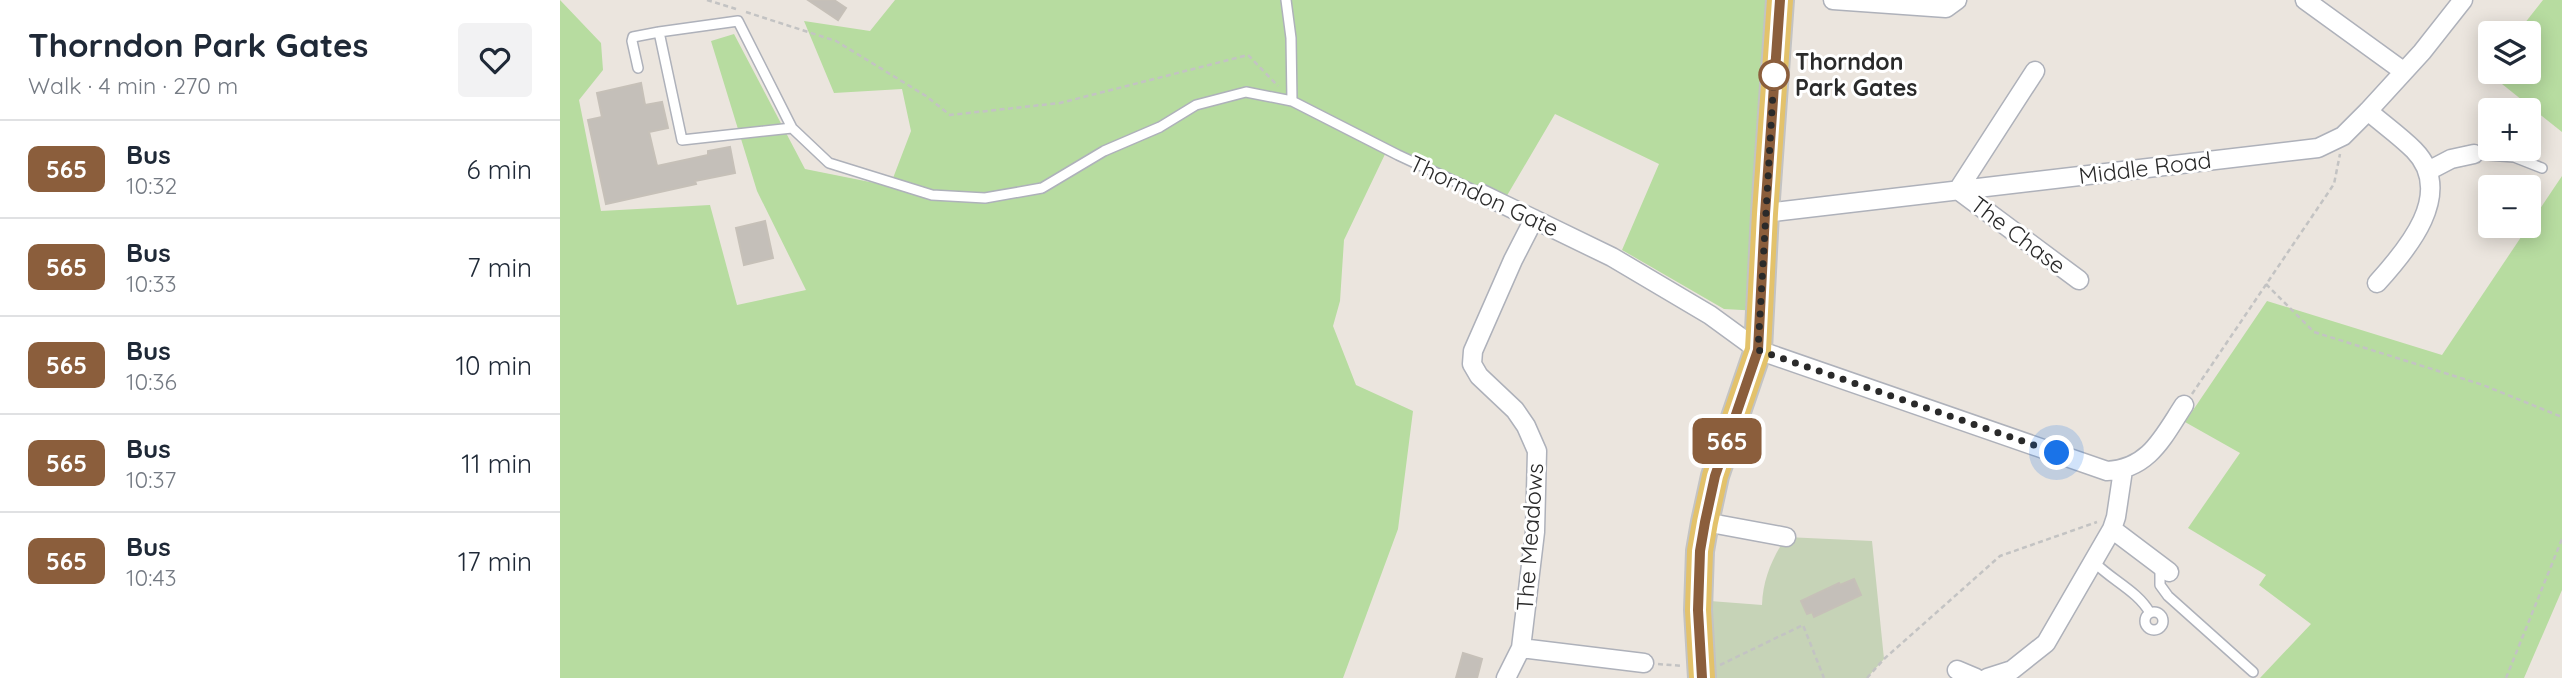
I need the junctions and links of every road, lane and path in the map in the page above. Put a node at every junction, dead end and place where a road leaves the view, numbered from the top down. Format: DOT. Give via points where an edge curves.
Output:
graph roads {
  1 [pos="707,0"];
  2 [pos="1286,0"];
  3 [pos="1780,0"];
  4 [pos="1833,0"];
  5 [pos="1957,0"];
  6 [pos="2305,0"];
  7 [pos="2463,0"];
  8 [pos="659,32"];
  9 [pos="638,68"];
  10 [pos="2035,71"];
  11 [pos="2403,71"];
  12 [pos="1292,101"];
  13 [pos="2368,111"];
  14 [pos="792,128"];
  15 [pos="2343,136"];
  16 [pos="2474,154"];
  17 [pos="2542,168"];
  18 [pos="2428,172"];
  19 [pos="1958,190"];
  20 [pos="1482,194"];
  21 [pos="1765,214"];
  22 [pos="1534,219"];
  23 [pos="2079,280"];
  24 [pos="2377,283"];
  25 [pos="2266,284"];
  26 [pos="1760,315"];
  27 [pos="1710,316"];
  28 [pos="1758,350"];
  29 [pos="2184,405"];
  30 [pos="2562,417"];
  31 [pos="2123,470"];
  32 [pos="1705,522"];
  33 [pos="2112,530"];
  34 [pos="1786,537"];
  35 [pos="2562,539"];
  36 [pos="2093,561"];
  37 [pos="2165,569"];
  38 [pos="2150,613"];
  39 [pos="1521,648"];
  40 [pos="1644,663"];
  41 [pos="1957,670"];
  42 [pos="2253,672"];
  43 [pos="1701,673"];
  44 [pos="1506,678"];
  45 [pos="1824,678"];
  46 [pos="1867,678"];
  47 [pos="1976,678"];
  48 [pos="1987,678"];
  49 [pos="2506,678"];
  1 -- 12 [label="path" via="836,41 950,115 1060,103 1248,55"];
  2 -- 12 [label="lane"];
  3 -- 21 [label="main road"];
  4 -- 5 [label="street" via="1946,8"];
  6 -- 11 [label="street"];
  7 -- 11 [label="street, Middle Road"];
  8 -- 9 [label="lane" via="633,37"];
  8 -- 14 [label="lane, Thorndon Gate" via="738,21"];
  8 -- 14 [label="lane" via="682,140"];
  10 -- 19 [label="street"];
  11 -- 13 [label="street, Middle Road"];
  12 -- 14 [label="lane, Thorndon Gate" via="1247,92 1196,105 1160,127 1104,150 1042,188 985,198 932,195 828,163"];
  12 -- 20 [label="lane, Thorndon Gate"];
  13 -- 15 [label="street, Middle Road"];
  13 -- 18 [label="street" via="2416,152"];
  15 -- 19 [label="street, Middle Road" via="2318,148"];
  15 -- 25 [label="path" via="2334,184"];
  16 -- 17 [label="lane" via="2514,157"];
  16 -- 18 [label="street" via="2451,159"];
  18 -- 24 [label="street" via="2427,213 2400,257"];
  19 -- 21 [label="street, Middle Road"];
  19 -- 23 [label="street, The Chase"];
  20 -- 22 [label="street, Thorndon Gate"];
  21 -- 26 [label="main road"];
  22 -- 27 [label="street, Thorndon Gate" via="1612,257"];
  22 -- 39 [label="street, The Meadows" via="1473,351 1472,364 1515,410 1537,451 1535,532"];
  25 -- 29 [label="path"];
  25 -- 30 [label="path" via="2314,332 2483,385"];
  26 -- 27 [label="street" via="1730,322"];
  26 -- 28 [label="main road"];
  27 -- 28 [label="street, Thorndon Gate"];
  28 -- 31 [label="street, Thorndon Gate" via="2107,471"];
  28 -- 32 [label="main road" via="1715,476"];
  29 -- 31 [label="street" via="2156,447"];
  31 -- 33 [label="street"];
  32 -- 34 [label="street"];
  32 -- 43 [label="main road" via="1698,610"];
  33 -- 36 [label="street"];
  33 -- 37 [label="street"];
  33 -- 46 [label="path" via="2099,522 2000,556"];
  35 -- 49 [label="path"];
  36 -- 38 [label="lane" via="2141,599"];
  36 -- 48 [label="street" via="2046,643 2012,670"];
  37 -- 42 [label="lane" via="2160,585 2168,596"];
  39 -- 40 [label="street"];
  39 -- 44 [label="street, The Meadows"];
  40 -- 43 [label="path"];
  41 -- 47 [label="street"];
  43 -- 45 [label="path" via="1803,625"];
}
